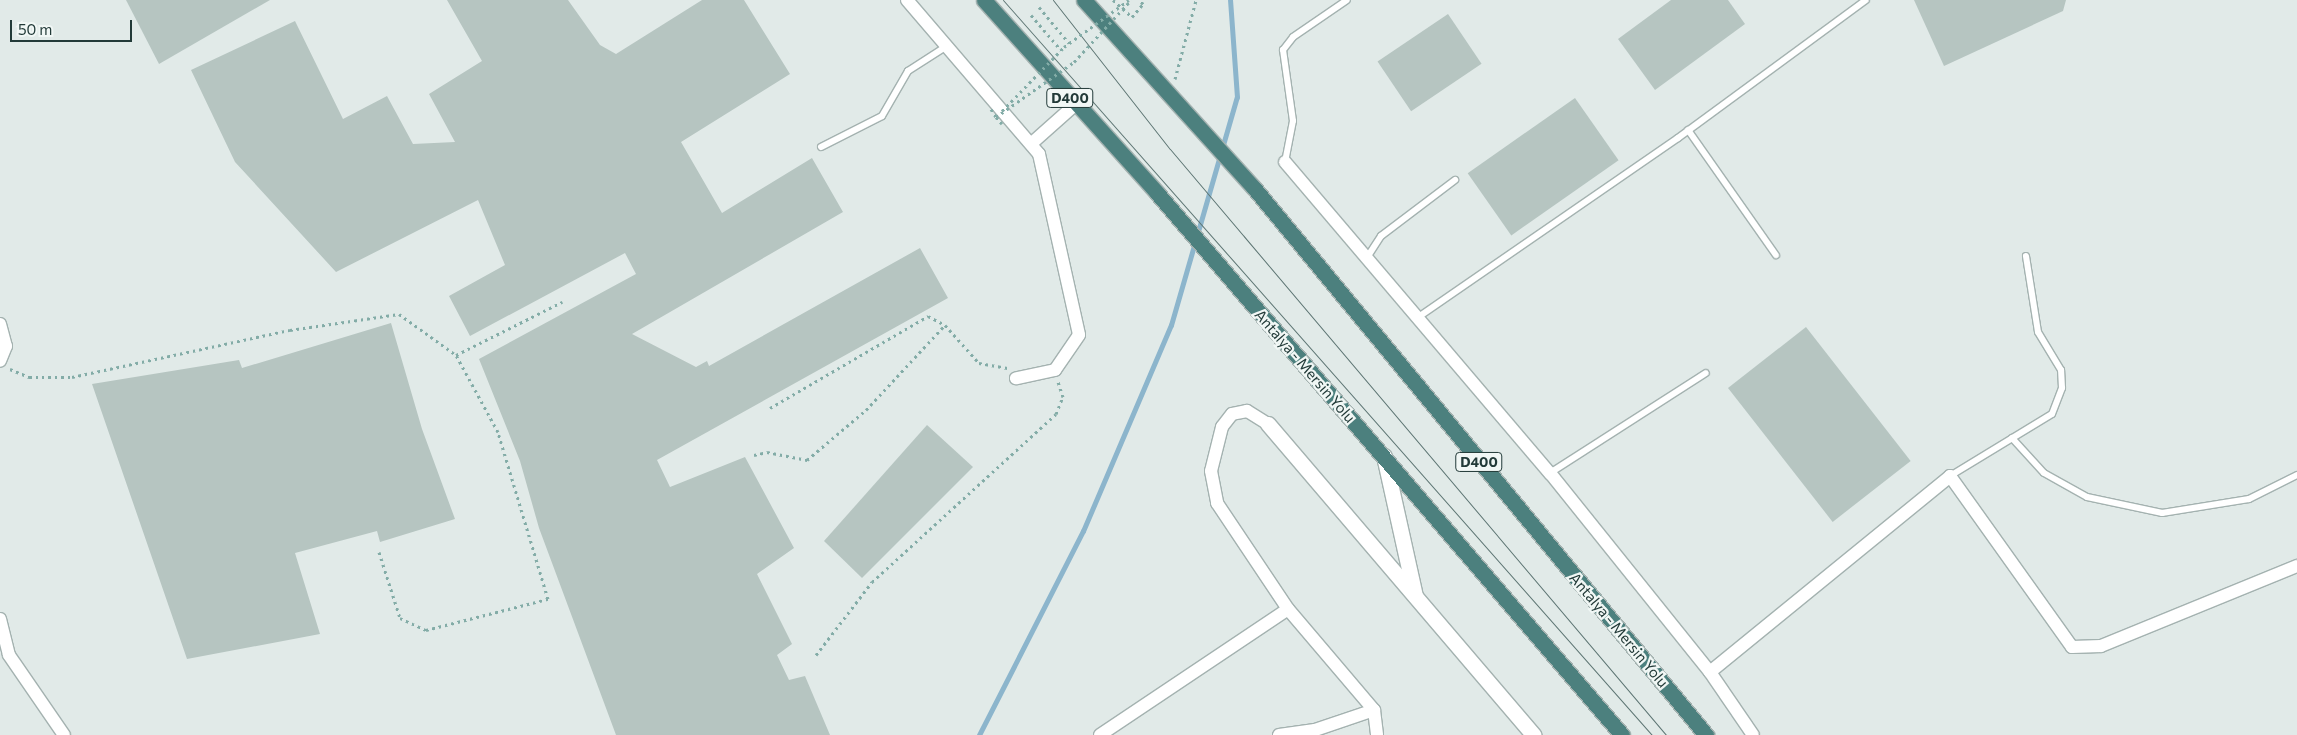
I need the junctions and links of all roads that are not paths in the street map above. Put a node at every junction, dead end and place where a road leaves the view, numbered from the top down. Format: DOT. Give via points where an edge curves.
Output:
graph roads {
  1 [pos="907,0"];
  2 [pos="984,0"];
  3 [pos="1084,0"];
  4 [pos="1347,0"];
  5 [pos="1866,0"];
  6 [pos="947,46"];
  7 [pos="1076,104"];
  8 [pos="1688,130"];
  9 [pos="1032,143"];
  10 [pos="821,147"];
  11 [pos="1286,162"];
  12 [pos="1454,180"];
  13 [pos="1776,255"];
  14 [pos="1368,256"];
  15 [pos="2026,256"];
  16 [pos="1416,319"];
  17 [pos="0,324"];
  18 [pos="0,361"];
  19 [pos="1706,373"];
  20 [pos="1016,378"];
  21 [pos="1268,424"];
  22 [pos="2012,438"];
  23 [pos="1384,456"];
  24 [pos="1550,473"];
  25 [pos="2297,475"];
  26 [pos="1950,476"];
  27 [pos="2297,566"];
  28 [pos="1416,598"];
  29 [pos="1288,609"];
  30 [pos="0,619"];
  31 [pos="4,656"];
  32 [pos="1710,672"];
  33 [pos="1374,710"];
  34 [pos="1695,722"];
  35 [pos="64,735"];
  36 [pos="1100,735"];
  37 [pos="1279,735"];
  38 [pos="1377,735"];
  39 [pos="1534,735"];
  40 [pos="1622,735"];
  41 [pos="1706,735"];
  42 [pos="1718,735"];
  43 [pos="1753,735"];
  1 -- 6 [label="street"];
  2 -- 7 [label="highway, Antalya - Mersin Yolu / D400"];
  3 -- 34 [label="highway, Antalya - Mersin Yolu / D400" via="1254,188"];
  4 -- 11 [label="lane" via="1293,37 1283,50 1293,120"];
  5 -- 8 [label="lane"];
  6 -- 9 [label="street"];
  6 -- 10 [label="lane" via="908,71 882,116"];
  7 -- 9 [label="street"];
  7 -- 23 [label="highway, Antalya - Mersin Yolu / D400"];
  8 -- 13 [label="lane"];
  8 -- 16 [label="lane"];
  9 -- 20 [label="street" via="1039,154 1079,335 1055,370"];
  11 -- 14 [label="street"];
  12 -- 14 [label="lane" via="1381,236"];
  14 -- 16 [label="street"];
  15 -- 22 [label="lane" via="2038,332 2061,370 2062,388 2052,414"];
  16 -- 24 [label="street"];
  17 -- 18 [label="street" via="6,346"];
  19 -- 24 [label="lane"];
  21 -- 28 [label="street"];
  21 -- 29 [label="street" via="1247,411 1232,414 1222,427 1211,471 1217,503"];
  22 -- 25 [label="lane" via="2044,473 2087,497 2162,513 2249,499"];
  22 -- 26 [label="lane"];
  23 -- 28 [label="street"];
  23 -- 40 [label="highway, Antalya - Mersin Yolu / D400"];
  24 -- 32 [label="street"];
  26 -- 27 [label="street" via="2072,647 2101,646"];
  26 -- 32 [label="street"];
  28 -- 39 [label="street"];
  29 -- 33 [label="street"];
  29 -- 36 [label="street"];
  30 -- 31 [label="street"];
  31 -- 35 [label="street"];
  32 -- 43 [label="street"];
  33 -- 37 [label="street" via="1315,730"];
  33 -- 38 [label="street"];
  34 -- 41 [label="highway, Antalya - Mersin Yolu / D400"];
  34 -- 42 [label="highway"];
}
